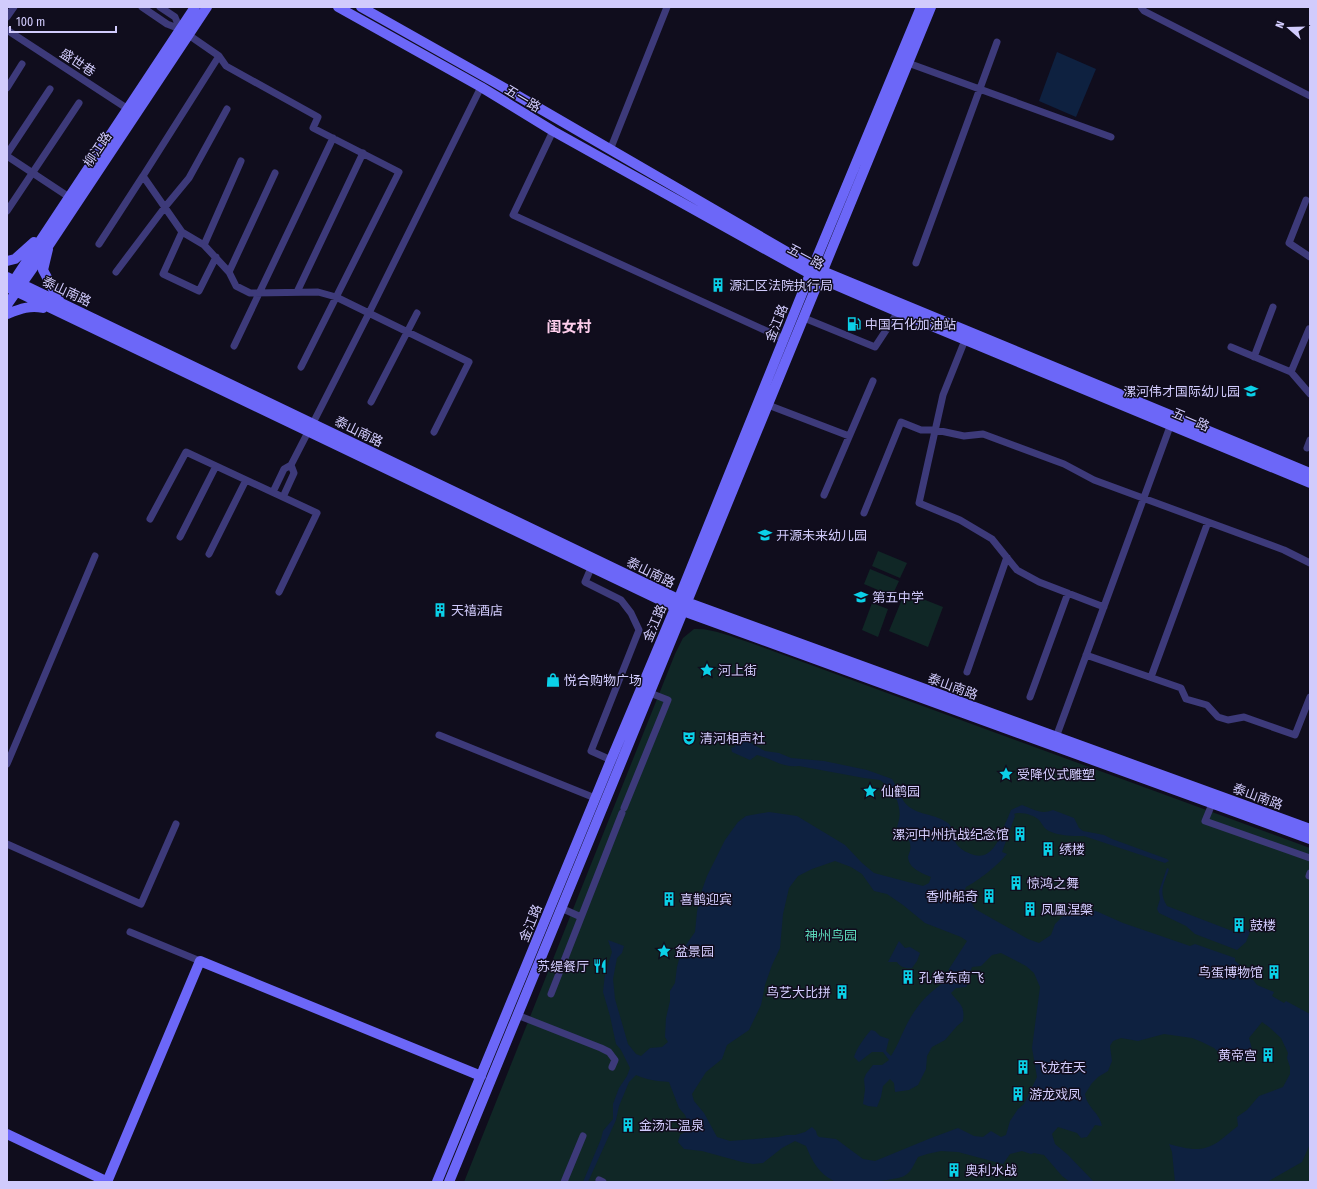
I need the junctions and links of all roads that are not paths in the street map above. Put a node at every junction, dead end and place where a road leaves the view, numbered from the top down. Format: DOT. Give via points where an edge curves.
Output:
graph roads {
  1 [pos="14,7"];
  2 [pos="142,7"];
  3 [pos="160,7"];
  4 [pos="195,7"];
  5 [pos="207,7"];
  6 [pos="338,7"];
  7 [pos="361,7"];
  8 [pos="667,7"];
  9 [pos="921,7"];
  10 [pos="931,7"];
  11 [pos="1141,7"];
  12 [pos="7,17"];
  13 [pos="7,30"];
  14 [pos="185,32"];
  15 [pos="997,42"];
  16 [pos="219,56"];
  17 [pos="908,63"];
  18 [pos="22,64"];
  19 [pos="494,82"];
  20 [pos="7,88"];
  21 [pos="50,89"];
  22 [pos="980,89"];
  23 [pos="485,90"];
  24 [pos="1310,96"];
  25 [pos="79,103"];
  26 [pos="227,109"];
  27 [pos="132,112"];
  28 [pos="553,131"];
  29 [pos="1111,137"];
  30 [pos="333,138"];
  31 [pos="610,150"];
  32 [pos="363,153"];
  33 [pos="7,155"];
  34 [pos="241,161"];
  35 [pos="32,173"];
  36 [pos="275,173"];
  37 [pos="143,176"];
  38 [pos="69,197"];
  39 [pos="1306,200"];
  40 [pos="165,207"];
  41 [pos="7,211"];
  42 [pos="47,230"];
  43 [pos="182,232"];
  44 [pos="99,244"];
  45 [pos="49,245"];
  46 [pos="204,245"];
  47 [pos="216,257"];
  48 [pos="1310,257"];
  49 [pos="7,261"];
  50 [pos="916,263"];
  51 [pos="116,272"];
  52 [pos="229,272"];
  53 [pos="816,273"];
  54 [pos="11,286"];
  55 [pos="297,292"];
  56 [pos="260,293"];
  57 [pos="336,297"];
  58 [pos="7,305"];
  59 [pos="58,306"];
  60 [pos="1273,307"];
  61 [pos="898,312"];
  62 [pos="369,313"];
  63 [pos="417,313"];
  64 [pos="7,314"];
  65 [pos="804,318"];
  66 [pos="1309,329"];
  67 [pos="407,332"];
  68 [pos="784,339"];
  69 [pos="965,340"];
  70 [pos="234,346"];
  71 [pos="1231,347"];
  72 [pos="1254,357"];
  73 [pos="301,367"];
  74 [pos="1291,372"];
  75 [pos="873,381"];
  76 [pos="1310,394"];
  77 [pos="371,402"];
  78 [pos="768,405"];
  79 [pos="1172,420"];
  80 [pos="310,428"];
  81 [pos="936,430"];
  82 [pos="434,432"];
  83 [pos="849,436"];
  84 [pos="1310,440"];
  85 [pos="1307,448"];
  86 [pos="744,449"];
  87 [pos="291,465"];
  88 [pos="216,466"];
  89 [pos="1310,473"];
  90 [pos="246,480"];
  91 [pos="1310,482"];
  92 [pos="273,492"];
  93 [pos="824,495"];
  94 [pos="284,497"];
  95 [pos="1144,498"];
  96 [pos="864,513"];
  97 [pos="150,519"];
  98 [pos="1208,522"];
  99 [pos="180,537"];
  100 [pos="560,548"];
  101 [pos="209,554"];
  102 [pos="95,556"];
  103 [pos="1007,557"];
  104 [pos="1310,564"];
  105 [pos="591,568"];
  106 [pos="279,592"];
  107 [pos="1068,593"];
  108 [pos="681,605"];
  109 [pos="1104,607"];
  110 [pos="1086,655"];
  111 [pos="967,672"];
  112 [pos="1151,678"];
  113 [pos="650,693"];
  114 [pos="1030,697"];
  115 [pos="1310,697"];
  116 [pos="439,735"];
  117 [pos="1054,742"];
  118 [pos="611,760"];
  119 [pos="7,764"];
  120 [pos="621,764"];
  121 [pos="595,798"];
  122 [pos="1212,804"];
  123 [pos="176,824"];
  124 [pos="1310,829"];
  125 [pos="1310,839"];
  126 [pos="7,844"];
  127 [pos="1310,858"];
  128 [pos="556,906"];
  129 [pos="581,917"];
  130 [pos="130,932"];
  131 [pos="200,961"];
  132 [pos="551,994"];
  133 [pos="517,1015"];
  134 [pos="612,1067"];
  135 [pos="481,1076"];
  136 [pos="7,1134"];
  137 [pos="584,1136"];
  138 [pos="96,1180"];
  139 [pos="107,1182"];
  140 [pos="437,1182"];
  141 [pos="449,1182"];
  142 [pos="564,1182"];
  1 -- 12 [label="street"];
  2 -- 14 [label="street" via="167,24"];
  3 -- 14 [label="street" via="175,17"];
  4 -- 14 [label="street, 柳江路"];
  5 -- 14 [label="street, 柳江路"];
  6 -- 23 [label="street, 五一路"];
  7 -- 19 [label="street, 五一路"];
  8 -- 31 [label="street"];
  9 -- 53 [label="street, 金江路"];
  10 -- 17 [label="street, 金江路"];
  11 -- 24 [label="street" via="1144,11"];
  13 -- 27 [label="street, 盛世巷"];
  14 -- 16 [label="street"];
  14 -- 27 [label="street, 柳江路"];
  15 -- 22 [label="street"];
  16 -- 30 [label="street" via="226,66 318,117 313,128"];
  16 -- 37 [label="street"];
  17 -- 22 [label="street"];
  17 -- 53 [label="street, 金江路"];
  18 -- 20 [label="street"];
  19 -- 23 [label="street"];
  19 -- 31 [label="street, 五一路"];
  21 -- 33 [label="street"];
  22 -- 29 [label="street"];
  22 -- 50 [label="street"];
  23 -- 28 [label="street, 五一路"];
  23 -- 62 [label="street"];
  25 -- 35 [label="street"];
  26 -- 40 [label="street" via="189,178"];
  27 -- 38 [label="street, 柳江路"];
  27 -- 45 [label="street, 柳江路"];
  28 -- 53 [label="street, 五一路"];
  28 -- 68 [label="street" via="513,215"];
  30 -- 32 [label="street"];
  30 -- 56 [label="street"];
  31 -- 53 [label="street, 五一路"];
  32 -- 55 [label="street"];
  32 -- 57 [label="street" via="399,172"];
  33 -- 35 [label="street"];
  34 -- 46 [label="street"];
  35 -- 38 [label="street"];
  35 -- 41 [label="street"];
  36 -- 52 [label="street"];
  37 -- 40 [label="street"];
  37 -- 44 [label="street"];
  38 -- 42 [label="street, 柳江路"];
  39 -- 48 [label="street" via="1289,243"];
  40 -- 43 [label="street"];
  40 -- 51 [label="street"];
  42 -- 49 [label="street" via="15,259"];
  42 -- 54 [label="street, 柳江路"];
  43 -- 46 [label="street"];
  43 -- 47 [label="street" via="163,274 199,291"];
  45 -- 54 [label="street, 柳江路"];
  45 -- 59 [label="street" via="43,270"];
  46 -- 47 [label="street"];
  47 -- 52 [label="street"];
  52 -- 56 [label="street" via="236,286 250,293"];
  53 -- 61 [label="street, 五一路"];
  53 -- 65 [label="street, 金江路"];
  53 -- 68 [label="street, 金江路"];
  53 -- 79 [label="street, 五一路"];
  54 -- 58 [label="street, 柳江路"];
  54 -- 59 [label="street, 泰山南路"];
  55 -- 56 [label="street"];
  55 -- 57 [label="street" via="318,292"];
  56 -- 70 [label="street"];
  57 -- 62 [label="street"];
  57 -- 73 [label="street"];
  59 -- 64 [label="street" via="34,306"];
  59 -- 80 [label="street, 泰山南路"];
  60 -- 72 [label="street"];
  61 -- 65 [label="street" via="875,347"];
  61 -- 69 [label="street, 五一路"];
  62 -- 67 [label="street"];
  62 -- 80 [label="street"];
  63 -- 67 [label="street"];
  65 -- 78 [label="street, 金江路"];
  66 -- 74 [label="street"];
  67 -- 77 [label="street"];
  67 -- 82 [label="street" via="469,362"];
  68 -- 86 [label="street, 金江路"];
  69 -- 79 [label="street, 五一路"];
  69 -- 81 [label="street" via="943,395"];
  71 -- 72 [label="street"];
  72 -- 74 [label="street"];
  74 -- 76 [label="street"];
  75 -- 83 [label="street"];
  78 -- 83 [label="street"];
  78 -- 86 [label="street, 金江路"];
  79 -- 89 [label="street, 五一路"];
  79 -- 91 [label="street, 五一路"];
  79 -- 95 [label="street"];
  80 -- 87 [label="street"];
  80 -- 100 [label="street, 泰山南路"];
  81 -- 95 [label="street" via="964,436 983,434 1064,464 1094,480"];
  81 -- 96 [label="street" via="921,430 901,422"];
  81 -- 103 [label="street" via="919,503 960,520 992,539"];
  83 -- 93 [label="street"];
  84 -- 85 [label="street"];
  86 -- 108 [label="street, 金江路"];
  87 -- 92 [label="street" via="284,469"];
  87 -- 94 [label="street" via="294,473"];
  88 -- 90 [label="street"];
  88 -- 97 [label="street" via="186,452"];
  88 -- 99 [label="street"];
  90 -- 92 [label="street"];
  90 -- 101 [label="street"];
  92 -- 94 [label="street"];
  94 -- 106 [label="street" via="317,514"];
  95 -- 98 [label="street"];
  95 -- 109 [label="street"];
  98 -- 104 [label="street" via="1284,550"];
  98 -- 112 [label="street"];
  100 -- 105 [label="street, 泰山南路"];
  100 -- 108 [label="street, 泰山南路"];
  102 -- 119 [label="street"];
  103 -- 107 [label="street" via="1017,570"];
  103 -- 111 [label="street"];
  105 -- 108 [label="street, 泰山南路"];
  105 -- 118 [label="street" via="585,582 622,600 639,630 591,752"];
  107 -- 109 [label="street"];
  107 -- 114 [label="street"];
  108 -- 113 [label="street, 金江路"];
  108 -- 117 [label="street, 泰山南路"];
  108 -- 118 [label="street, 金江路"];
  109 -- 110 [label="street"];
  110 -- 112 [label="street"];
  110 -- 117 [label="street"];
  112 -- 115 [label="street" via="1182,688 1186,699 1208,705 1218,717 1228,720 1244,717 1295,735"];
  113 -- 120 [label="street, 金江路"];
  113 -- 129 [label="street" via="668,700"];
  116 -- 121 [label="street"];
  117 -- 122 [label="street, 泰山南路"];
  117 -- 124 [label="street, 泰山南路"];
  118 -- 120 [label="street"];
  118 -- 121 [label="street, 金江路"];
  120 -- 128 [label="street, 金江路"];
  121 -- 128 [label="street, 金江路"];
  122 -- 125 [label="street, 泰山南路"];
  122 -- 127 [label="street" via="1205,821"];
  123 -- 126 [label="street" via="140,904"];
  128 -- 129 [label="street"];
  128 -- 133 [label="street, 金江路"];
  128 -- 135 [label="street, 金江路"];
  129 -- 132 [label="street"];
  130 -- 131 [label="street"];
  131 -- 135 [label="street"];
  131 -- 139 [label="street"];
  133 -- 134 [label="street" via="609,1052 615,1060"];
  133 -- 141 [label="street, 金江路"];
  135 -- 140 [label="street, 金江路"];
  136 -- 138 [label="street"];
  137 -- 142 [label="street"];
  138 -- 139 [label="street"];
}
